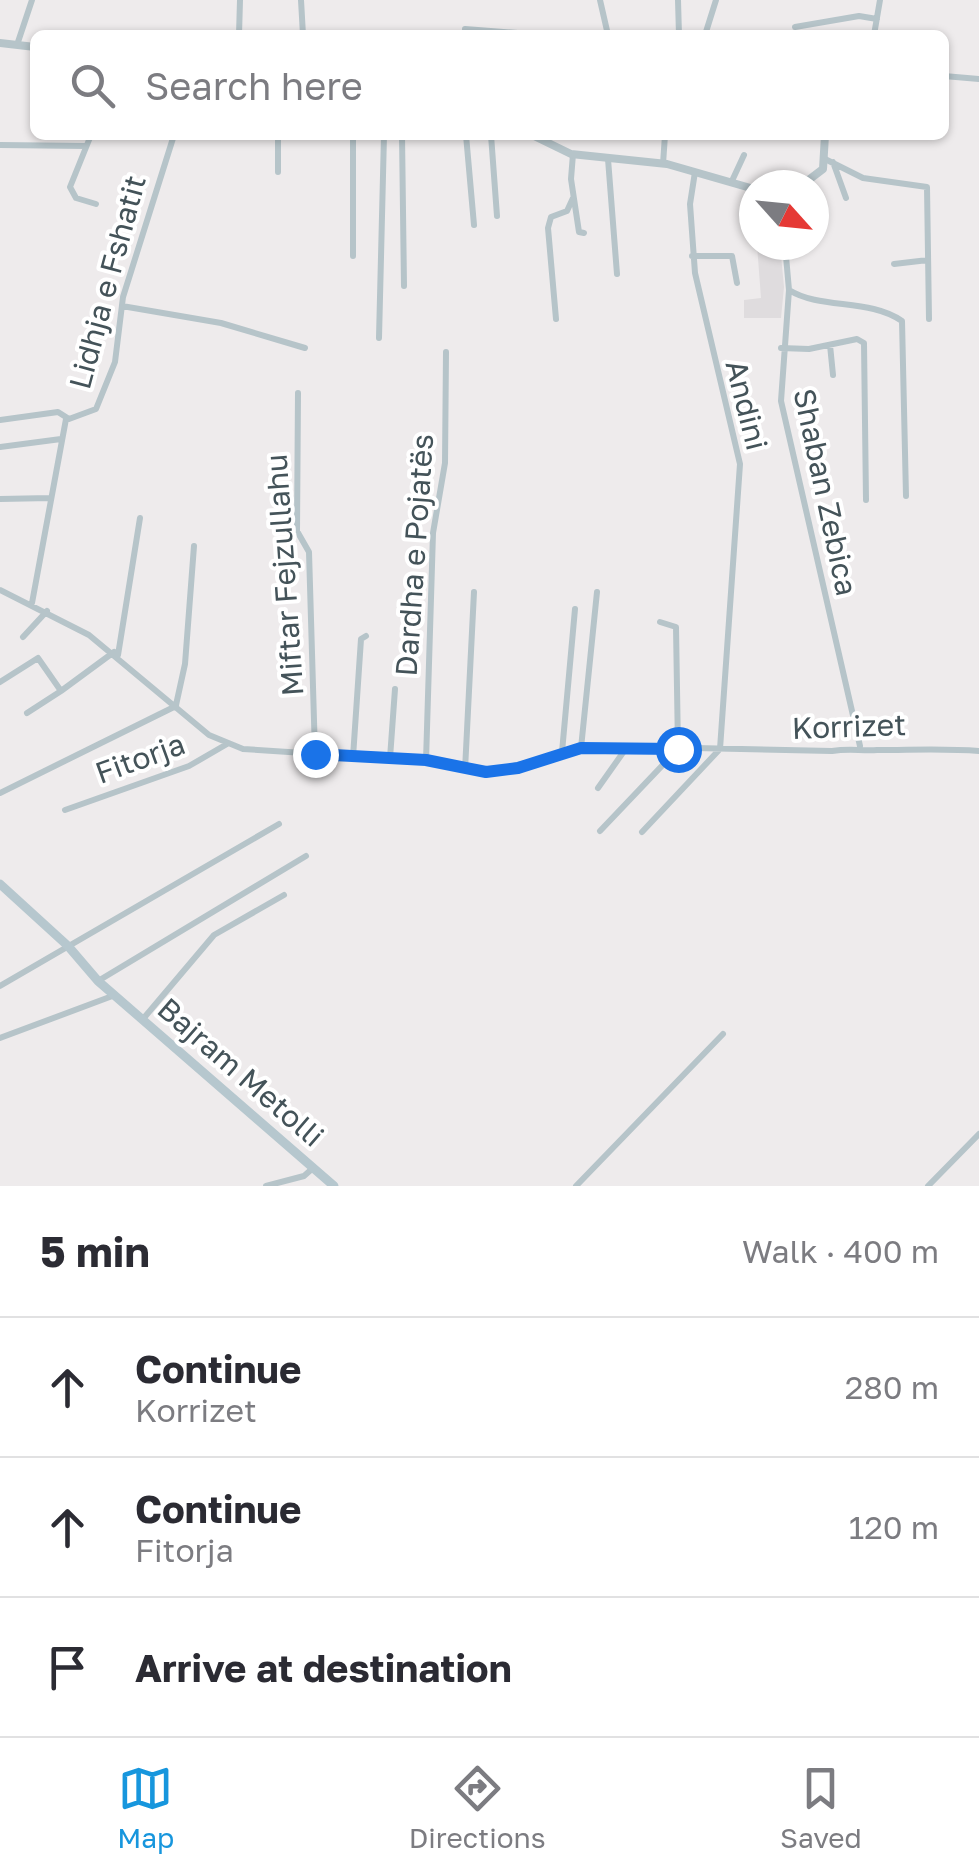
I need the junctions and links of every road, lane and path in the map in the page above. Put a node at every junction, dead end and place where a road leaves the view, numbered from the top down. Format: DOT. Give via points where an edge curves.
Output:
graph roads {
  1 [pos="32,0"];
  2 [pos="240,0"];
  3 [pos="300,0"];
  4 [pos="600,0"];
  5 [pos="678,0"];
  6 [pos="716,0"];
  7 [pos="880,0"];
  8 [pos="877,18"];
  9 [pos="795,27"];
  10 [pos="239,30"];
  11 [pos="302,30"];
  12 [pos="607,30"];
  13 [pos="679,30"];
  14 [pos="707,30"];
  15 [pos="875,30"];
  16 [pos="0,44"];
  17 [pos="18,45"];
  18 [pos="30,47"];
  19 [pos="949,76"];
  20 [pos="979,79"];
  21 [pos="89,140"];
  22 [pos="172,140"];
  23 [pos="278,140"];
  24 [pos="353,140"];
  25 [pos="384,140"];
  26 [pos="402,140"];
  27 [pos="466,140"];
  28 [pos="491,140"];
  29 [pos="548,140"];
  30 [pos="665,140"];
  31 [pos="826,140"];
  32 [pos="0,145"];
  33 [pos="86,146"];
  34 [pos="573,154"];
  35 [pos="744,155"];
  36 [pos="608,159"];
  37 [pos="829,160"];
  38 [pos="663,164"];
  39 [pos="821,170"];
  40 [pos="278,172"];
  41 [pos="696,172"];
  42 [pos="731,183"];
  43 [pos="739,185"];
  44 [pos="573,198"];
  45 [pos="846,198"];
  46 [pos="96,204"];
  47 [pos="497,216"];
  48 [pos="474,226"];
  49 [pos="584,233"];
  50 [pos="354,256"];
  51 [pos="692,256"];
  52 [pos="786,260"];
  53 [pos="928,260"];
  54 [pos="894,264"];
  55 [pos="617,274"];
  56 [pos="737,283"];
  57 [pos="404,286"];
  58 [pos="788,290"];
  59 [pos="122,306"];
  60 [pos="556,319"];
  61 [pos="929,320"];
  62 [pos="378,338"];
  63 [pos="830,346"];
  64 [pos="304,348"];
  65 [pos="781,348"];
  66 [pos="446,352"];
  67 [pos="833,375"];
  68 [pos="298,393"];
  69 [pos="66,419"];
  70 [pos="0,420"];
  71 [pos="61,439"];
  72 [pos="0,447"];
  73 [pos="906,496"];
  74 [pos="50,498"];
  75 [pos="0,500"];
  76 [pos="866,500"];
  77 [pos="140,518"];
  78 [pos="194,546"];
  79 [pos="0,590"];
  80 [pos="474,592"];
  81 [pos="597,592"];
  82 [pos="32,603"];
  83 [pos="575,609"];
  84 [pos="48,612"];
  85 [pos="660,622"];
  86 [pos="366,636"];
  87 [pos="23,637"];
  88 [pos="116,653"];
  89 [pos="0,682"];
  90 [pos="395,689"];
  91 [pos="61,691"];
  92 [pos="176,706"];
  93 [pos="27,713"];
  94 [pos="227,744"];
  95 [pos="628,746"];
  96 [pos="860,746"];
  97 [pos="581,748"];
  98 [pos="678,749"];
  99 [pos="720,749"];
  100 [pos="979,751"];
  101 [pos="562,752"];
  102 [pos="315,754"];
  103 [pos="353,757"];
  104 [pos="390,758"];
  105 [pos="426,760"];
  106 [pos="465,770"];
  107 [pos="598,788"];
  108 [pos="0,793"];
  109 [pos="65,810"];
  110 [pos="278,824"];
  111 [pos="600,830"];
  112 [pos="642,832"];
  113 [pos="306,856"];
  114 [pos="0,884"];
  115 [pos="284,895"];
  116 [pos="68,946"];
  117 [pos="98,981"];
  118 [pos="0,986"];
  119 [pos="115,995"];
  120 [pos="143,1019"];
  121 [pos="723,1034"];
  122 [pos="0,1038"];
  123 [pos="979,1134"];
  124 [pos="314,1168"];
  125 [pos="266,1186"];
  126 [pos="334,1186"];
  127 [pos="576,1186"];
  128 [pos="928,1186"];
  1 -- 17 [label="street"];
  2 -- 10 [label="street"];
  3 -- 11 [label="street"];
  4 -- 12 [label="street"];
  5 -- 13 [label="street"];
  6 -- 14 [label="street"];
  7 -- 8 [label="street"];
  8 -- 9 [label="street"];
  8 -- 15 [label="street"];
  16 -- 17 [label="street"];
  17 -- 18 [label="street"];
  19 -- 20 [label="street"];
  21 -- 33 [label="street"];
  22 -- 59 [label="street, Lidhja e Fshatit"];
  23 -- 40 [label="street"];
  24 -- 50 [label="street"];
  25 -- 62 [label="street"];
  26 -- 57 [label="street"];
  27 -- 48 [label="street"];
  28 -- 47 [label="street"];
  29 -- 34 [label="street"];
  30 -- 38 [label="street"];
  31 -- 37 [label="street"];
  32 -- 33 [label="street"];
  33 -- 46 [label="street" via="70,190"];
  34 -- 36 [label="street"];
  34 -- 44 [label="street"];
  35 -- 42 [label="street"];
  36 -- 38 [label="street"];
  36 -- 55 [label="street"];
  37 -- 39 [label="street"];
  37 -- 45 [label="street"];
  37 -- 53 [label="street" via="863,178 927,187"];
  38 -- 41 [label="street"];
  41 -- 42 [label="street"];
  41 -- 51 [label="street, Andini"];
  42 -- 43 [label="street"];
  44 -- 49 [label="street" via="578,232"];
  44 -- 60 [label="street" via="567,211 551,216 548,228"];
  51 -- 56 [label="street" via="732,256"];
  51 -- 99 [label="street, Andini" via="740,464"];
  52 -- 58 [label="street, Shaban Zebica"];
  53 -- 54 [label="street"];
  53 -- 61 [label="street"];
  58 -- 65 [label="street, Shaban Zebica"];
  58 -- 73 [label="street" via="805,300 827,299 902,322"];
  59 -- 64 [label="street" via="221,322"];
  59 -- 69 [label="street, Lidhja e Fshatit" via="103,396 92,414"];
  63 -- 65 [label="street"];
  63 -- 67 [label="street"];
  63 -- 76 [label="street" via="857,340 865,348"];
  65 -- 96 [label="street, Shaban Zebica" via="783,417"];
  66 -- 105 [label="street, Dardha e Pojatës"];
  68 -- 102 [label="street, Miftar Fejzullahu" via="297,531 309,552"];
  69 -- 70 [label="street, Lidhja e Fshatit" via="55,412"];
  69 -- 71 [label="street, Lidhja e Fshatit"];
  71 -- 72 [label="street"];
  71 -- 74 [label="street, Lidhja e Fshatit"];
  74 -- 75 [label="street"];
  74 -- 82 [label="street, Lidhja e Fshatit"];
  77 -- 88 [label="street"];
  78 -- 92 [label="street, Fitorja"];
  79 -- 82 [label="street, Fitorja"];
  80 -- 106 [label="street"];
  81 -- 97 [label="street"];
  82 -- 84 [label="street, Fitorja"];
  83 -- 101 [label="street"];
  84 -- 87 [label="street"];
  84 -- 88 [label="street, Fitorja"];
  85 -- 98 [label="street" via="676,626"];
  86 -- 103 [label="street"];
  88 -- 91 [label="street"];
  88 -- 92 [label="street, Fitorja"];
  89 -- 91 [label="street" via="38,658"];
  90 -- 104 [label="street"];
  91 -- 93 [label="street"];
  92 -- 94 [label="street, Fitorja"];
  92 -- 108 [label="street"];
  94 -- 102 [label="street, Fitorja"];
  94 -- 109 [label="street, Fitorja" via="189,766"];
  95 -- 97 [label="street, Korrizet"];
  95 -- 98 [label="street, Korrizet"];
  95 -- 107 [label="street"];
  96 -- 99 [label="street, Korrizet"];
  96 -- 100 [label="street, Korrizet"];
  97 -- 101 [label="street, Korrizet"];
  98 -- 99 [label="street, Korrizet"];
  98 -- 111 [label="street"];
  99 -- 112 [label="street"];
  101 -- 106 [label="street, Korrizet" via="518,768"];
  102 -- 103 [label="street, Fitorja"];
  103 -- 104 [label="street, Fitorja"];
  104 -- 105 [label="street, Fitorja"];
  105 -- 106 [label="street, Korrizet"];
  110 -- 116 [label="street"];
  113 -- 117 [label="street"];
  114 -- 116 [label="main road, Bajram Metolli"];
  115 -- 120 [label="street" via="214,935"];
  116 -- 117 [label="main road, Bajram Metolli"];
  116 -- 118 [label="street"];
  117 -- 119 [label="main road, Bajram Metolli"];
  119 -- 120 [label="main road, Bajram Metolli"];
  119 -- 122 [label="street, Bajram Metolli"];
  120 -- 124 [label="main road, Bajram Metolli"];
  121 -- 127 [label="street"];
  123 -- 128 [label="street"];
  124 -- 125 [label="street"];
  124 -- 126 [label="main road, Bajram Metolli"];
}
